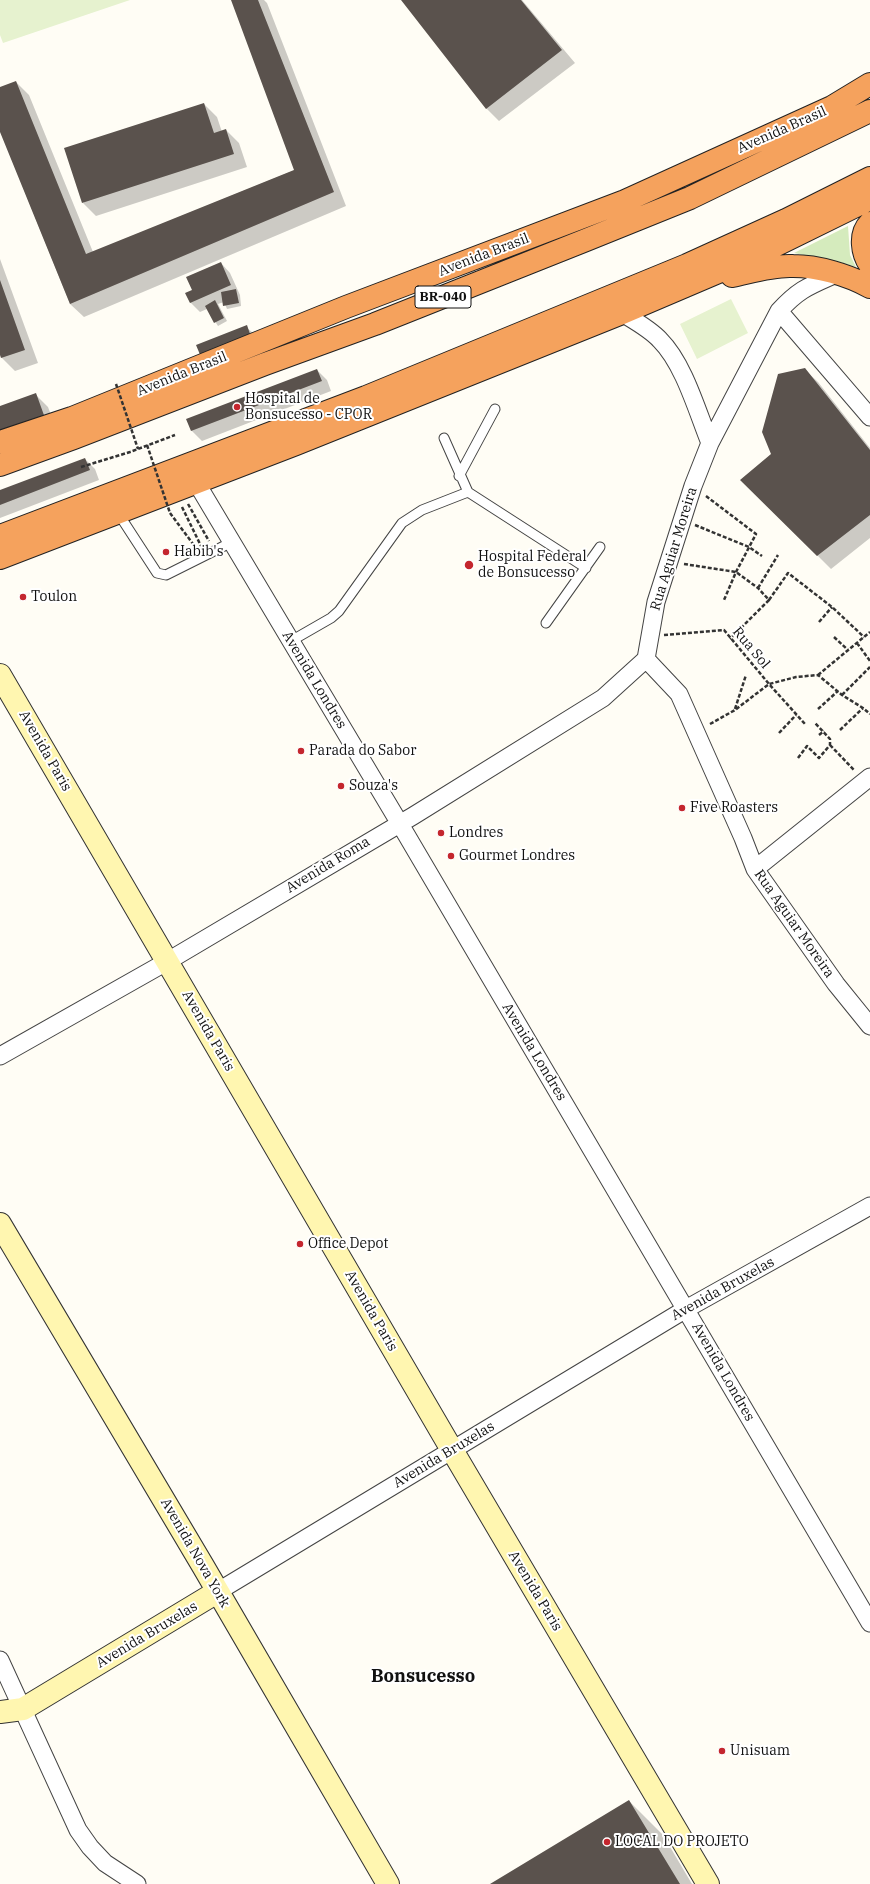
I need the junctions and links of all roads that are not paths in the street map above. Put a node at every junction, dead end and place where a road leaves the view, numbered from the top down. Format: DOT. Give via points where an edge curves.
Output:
graph roads {
  1 [pos="870,84"];
  2 [pos="870,111"];
  3 [pos="870,178"];
  4 [pos="870,199"];
  5 [pos="870,223"];
  6 [pos="870,265"];
  7 [pos="836,274"];
  8 [pos="686,286"];
  9 [pos="870,287"];
  10 [pos="779,311"];
  11 [pos="622,313"];
  12 [pos="494,408"];
  13 [pos="870,417"];
  14 [pos="444,438"];
  15 [pos="0,442"];
  16 [pos="710,443"];
  17 [pos="0,465"];
  18 [pos="459,476"];
  19 [pos="196,482"];
  20 [pos="468,492"];
  21 [pos="117,512"];
  22 [pos="0,536"];
  23 [pos="229,538"];
  24 [pos="600,547"];
  25 [pos="0,558"];
  26 [pos="586,568"];
  27 [pos="546,623"];
  28 [pos="291,641"];
  29 [pos="646,659"];
  30 [pos="0,675"];
  31 [pos="868,780"];
  32 [pos="400,824"];
  33 [pos="755,869"];
  34 [pos="168,961"];
  35 [pos="870,1026"];
  36 [pos="0,1056"];
  37 [pos="870,1206"];
  38 [pos="0,1224"];
  39 [pos="686,1309"];
  40 [pos="452,1450"];
  41 [pos="218,1592"];
  42 [pos="870,1624"];
  43 [pos="0,1660"];
  44 [pos="22,1709"];
  45 [pos="0,1712"];
  46 [pos="137,1884"];
  47 [pos="388,1884"];
  48 [pos="708,1884"];
  1 -- 15 [label="highway, Avenida Brasil" via="832,107 625,201 346,307 72,418"];
  2 -- 17 [label="highway, Avenida Brasil / BR-040" via="690,198 593,238 375,324"];
  3 -- 22 [label="highway" via="687,265 374,394"];
  4 -- 8 [label="highway" via="742,262"];
  5 -- 6 [label="highway" via="864,231 862,241"];
  7 -- 8 [label="highway" via="806,267 779,267"];
  7 -- 9 [label="highway"];
  7 -- 10 [label="street, Rua Aguiar Moreira" via="800,291"];
  8 -- 11 [label="highway"];
  10 -- 13 [label="street"];
  10 -- 16 [label="street, Rua Aguiar Moreira"];
  11 -- 16 [label="street" via="651,332 669,351 688,388"];
  11 -- 19 [label="highway"];
  12 -- 18 [label="lane"];
  14 -- 18 [label="lane"];
  16 -- 29 [label="street, Rua Aguiar Moreira" via="668,561 656,602"];
  18 -- 20 [label="lane"];
  19 -- 21 [label="highway"];
  19 -- 23 [label="street, Avenida Londres"];
  20 -- 26 [label="lane"];
  20 -- 28 [label="lane" via="422,510 402,522 339,611"];
  21 -- 23 [label="lane" via="157,573 161,575 166,575"];
  21 -- 25 [label="highway"];
  23 -- 28 [label="street, Avenida Londres"];
  24 -- 26 [label="lane"];
  26 -- 27 [label="lane"];
  28 -- 32 [label="street, Avenida Londres"];
  29 -- 32 [label="street, Avenida Roma" via="603,698"];
  29 -- 33 [label="street, Rua Aguiar Moreira" via="679,694"];
  30 -- 34 [label="main road, Avenida Paris"];
  31 -- 33 [label="street"];
  32 -- 34 [label="street, Avenida Roma"];
  32 -- 39 [label="street, Avenida Londres"];
  33 -- 35 [label="street, Rua Aguiar Moreira" via="836,984"];
  34 -- 36 [label="street, Avenida Roma"];
  34 -- 40 [label="main road, Avenida Paris"];
  37 -- 39 [label="street, Avenida Bruxelas"];
  38 -- 41 [label="main road, Avenida Nova York"];
  39 -- 40 [label="street, Avenida Bruxelas"];
  39 -- 42 [label="street, Avenida Londres"];
  40 -- 41 [label="street, Avenida Bruxelas"];
  40 -- 48 [label="main road, Avenida Paris"];
  41 -- 44 [label="main road, Avenida Bruxelas"];
  41 -- 47 [label="main road, Avenida Nova York"];
  43 -- 44 [label="street"];
  44 -- 45 [label="main road"];
  44 -- 46 [label="street" via="78,1830 105,1863"];
}
